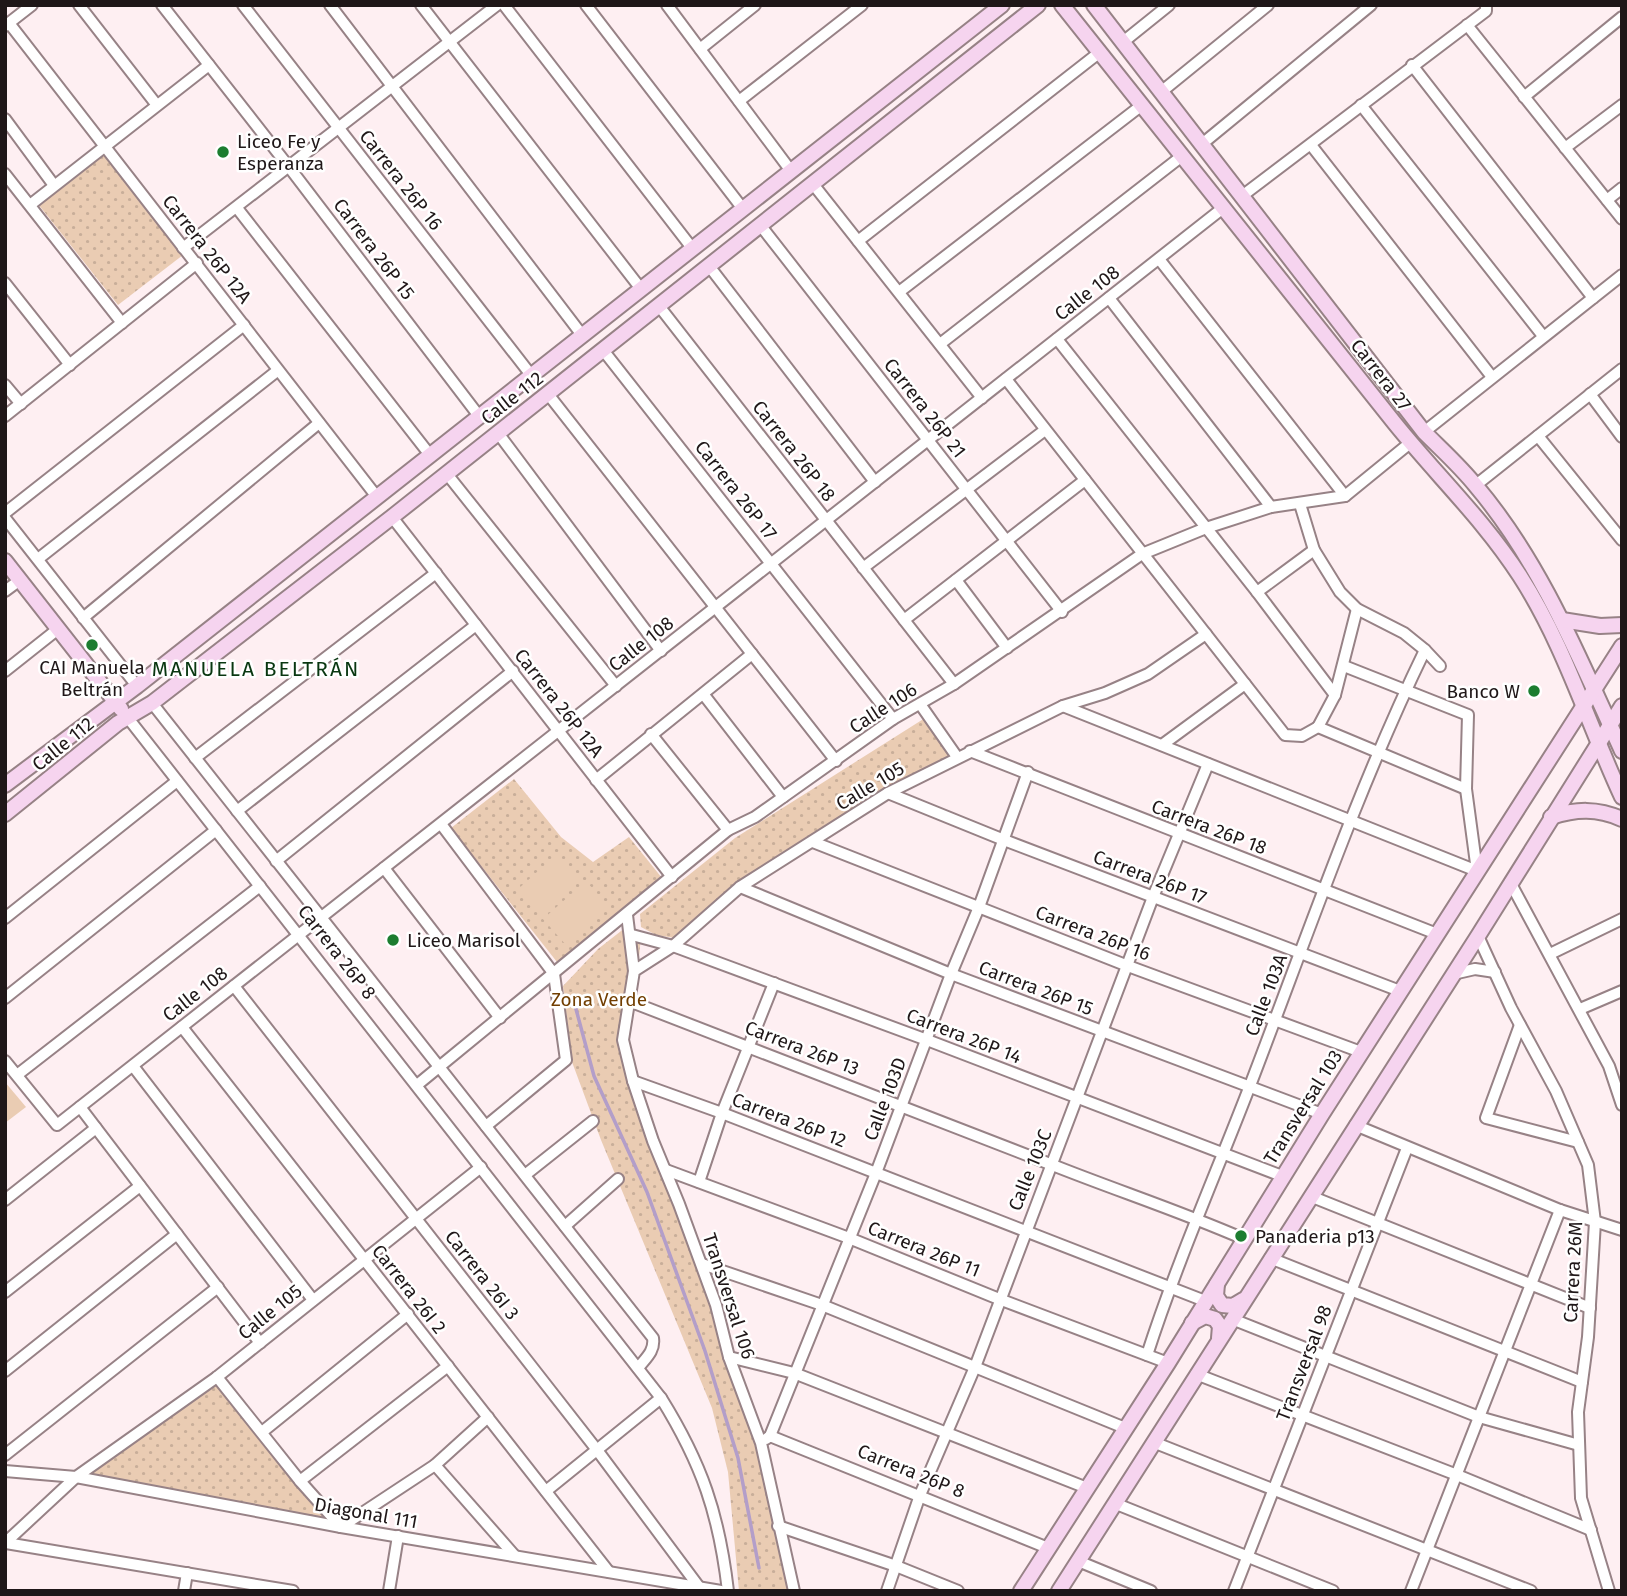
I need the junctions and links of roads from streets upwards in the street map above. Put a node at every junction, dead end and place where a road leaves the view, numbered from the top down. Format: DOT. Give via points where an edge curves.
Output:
graph roads {
  1 [pos="32,5"];
  2 [pos="79,5"];
  3 [pos="162,5"];
  4 [pos="243,5"];
  5 [pos="330,5"];
  6 [pos="421,5"];
  7 [pos="497,5"];
  8 [pos="504,5"];
  9 [pos="586,5"];
  10 [pos="667,5"];
  11 [pos="755,5"];
  12 [pos="862,5"];
  13 [pos="1002,5"];
  14 [pos="1038,5"];
  15 [pos="1062,5"];
  16 [pos="1094,5"];
  17 [pos="1169,5"];
  18 [pos="1268,5"];
  19 [pos="1371,5"];
  20 [pos="1486,8"];
  21 [pos="1622,17"];
  22 [pos="7,25"];
  23 [pos="1467,25"];
  24 [pos="450,42"];
  25 [pos="1123,42"];
  26 [pos="700,49"];
  27 [pos="1100,52"];
  28 [pos="209,65"];
  29 [pos="1412,65"];
  30 [pos="393,88"];
  31 [pos="1161,92"];
  32 [pos="1524,97"];
  33 [pos="739,101"];
  34 [pos="156,104"];
  35 [pos="1142,105"];
  36 [pos="1361,105"];
  37 [pos="1622,105"];
  38 [pos="5,119"];
  39 [pos="339,128"];
  40 [pos="1202,144"];
  41 [pos="1311,145"];
  42 [pos="104,146"];
  43 [pos="1565,148"];
  44 [pos="1182,156"];
  45 [pos="289,167"];
  46 [pos="791,171"];
  47 [pos="5,174"];
  48 [pos="53,184"];
  49 [pos="813,184"];
  50 [pos="1622,188"];
  51 [pos="1242,197"];
  52 [pos="1607,200"];
  53 [pos="30,205"];
  54 [pos="237,208"];
  55 [pos="1223,208"];
  56 [pos="743,209"];
  57 [pos="1622,219"];
  58 [pos="761,226"];
  59 [pos="859,241"];
  60 [pos="183,248"];
  61 [pos="692,248"];
  62 [pos="1159,258"];
  63 [pos="197,263"];
  64 [pos="709,266"];
  65 [pos="1622,275"];
  66 [pos="5,283"];
  67 [pos="641,289"];
  68 [pos="899,292"];
  69 [pos="1109,298"];
  70 [pos="1593,298"];
  71 [pos="659,306"];
  72 [pos="122,323"];
  73 [pos="244,326"];
  74 [pos="582,335"];
  75 [pos="1543,336"];
  76 [pos="1057,339"];
  77 [pos="940,344"];
  78 [pos="603,350"];
  79 [pos="70,365"];
  80 [pos="1622,369"];
  81 [pos="278,371"];
  82 [pos="531,375"];
  83 [pos="1492,377"];
  84 [pos="1006,379"];
  85 [pos="5,385"];
  86 [pos="548,394"];
  87 [pos="1590,394"];
  88 [pos="982,398"];
  89 [pos="21,404"];
  90 [pos="5,416"];
  91 [pos="479,416"];
  92 [pos="319,423"];
  93 [pos="1045,430"];
  94 [pos="1424,432"];
  95 [pos="498,433"];
  96 [pos="1538,436"];
  97 [pos="1622,437"];
  98 [pos="927,441"];
  99 [pos="1410,443"];
  100 [pos="430,455"];
  101 [pos="447,474"];
  102 [pos="1085,480"];
  103 [pos="874,482"];
  104 [pos="1476,485"];
  105 [pos="966,489"];
  106 [pos="1345,496"];
  107 [pos="376,497"];
  108 [pos="1300,504"];
  109 [pos="1271,507"];
  110 [pos="5,516"];
  111 [pos="392,517"];
  112 [pos="826,520"];
  113 [pos="1206,528"];
  114 [pos="1622,540"];
  115 [pos="1006,542"];
  116 [pos="1314,550"];
  117 [pos="1142,554"];
  118 [pos="38,559"];
  119 [pos="5,561"];
  120 [pos="772,563"];
  121 [pos="863,568"];
  122 [pos="436,573"];
  123 [pos="20,580"];
  124 [pos="956,580"];
  125 [pos="5,591"];
  126 [pos="1257,592"];
  127 [pos="716,607"];
  128 [pos="1357,609"];
  129 [pos="1062,612"];
  130 [pos="83,618"];
  131 [pos="904,620"];
  132 [pos="1562,620"];
  133 [pos="476,625"];
  134 [pos="1622,625"];
  135 [pos="58,629"];
  136 [pos="1206,634"];
  137 [pos="1007,649"];
  138 [pos="1620,649"];
  139 [pos="1425,650"];
  140 [pos="661,651"];
  141 [pos="752,654"];
  142 [pos="1344,666"];
  143 [pos="1440,666"];
  144 [pos="5,671"];
  145 [pos="513,671"];
  146 [pos="1622,671"];
  147 [pos="954,684"];
  148 [pos="1245,684"];
  149 [pos="137,686"];
  150 [pos="616,686"];
  151 [pos="1593,689"];
  152 [pos="1406,690"];
  153 [pos="704,695"];
  154 [pos="1335,695"];
  155 [pos="115,702"];
  156 [pos="152,703"];
  157 [pos="920,704"];
  158 [pos="1063,705"];
  159 [pos="1582,706"];
  160 [pos="1622,706"];
  161 [pos="128,718"];
  162 [pos="893,719"];
  163 [pos="1610,725"];
  164 [pos="1318,727"];
  165 [pos="559,731"];
  166 [pos="651,734"];
  167 [pos="1597,744"];
  168 [pos="1162,745"];
  169 [pos="970,751"];
  170 [pos="1622,751"];
  171 [pos="1379,753"];
  172 [pos="957,757"];
  173 [pos="195,758"];
  174 [pos="836,761"];
  175 [pos="1208,764"];
  176 [pos="1028,772"];
  177 [pos="596,780"];
  178 [pos="177,781"];
  179 [pos="5,785"];
  180 [pos="1466,789"];
  181 [pos="888,793"];
  182 [pos="783,797"];
  183 [pos="1622,797"];
  184 [pos="237,811"];
  185 [pos="5,814"];
  186 [pos="1551,817"];
  187 [pos="1622,819"];
  188 [pos="1349,821"];
  189 [pos="441,824"];
  190 [pos="216,830"];
  191 [pos="728,830"];
  192 [pos="1179,834"];
  193 [pos="1004,840"];
  194 [pos="813,842"];
  195 [pos="276,861"];
  196 [pos="384,868"];
  197 [pos="1477,871"];
  198 [pos="672,877"];
  199 [pos="1510,882"];
  200 [pos="260,886"];
  201 [pos="740,887"];
  202 [pos="1324,890"];
  203 [pos="1153,897"];
  204 [pos="979,907"];
  205 [pos="627,915"];
  206 [pos="321,917"];
  207 [pos="5,918"];
  208 [pos="1622,919"];
  209 [pos="1437,934"];
  210 [pos="299,935"];
  211 [pos="632,935"];
  212 [pos="1478,936"];
  213 [pos="673,946"];
  214 [pos="1301,953"];
  215 [pos="1550,954"];
  216 [pos="1128,966"];
  217 [pos="635,971"];
  218 [pos="1495,972"];
  219 [pos="554,974"];
  220 [pos="951,974"];
  221 [pos="1453,974"];
  222 [pos="775,983"];
  223 [pos="234,986"];
  224 [pos="1400,991"];
  225 [pos="1622,991"];
  226 [pos="5,998"];
  227 [pos="629,1001"];
  228 [pos="1580,1009"];
  229 [pos="500,1018"];
  230 [pos="1275,1020"];
  231 [pos="1520,1025"];
  232 [pos="182,1027"];
  233 [pos="1103,1032"];
  234 [pos="927,1040"];
  235 [pos="748,1046"];
  236 [pos="1361,1052"];
  237 [pos="1622,1060"];
  238 [pos="5,1061"];
  239 [pos="133,1066"];
  240 [pos="1609,1066"];
  241 [pos="439,1067"];
  242 [pos="17,1075"];
  243 [pos="633,1081"];
  244 [pos="417,1085"];
  245 [pos="1250,1087"];
  246 [pos="1078,1098"];
  247 [pos="901,1104"];
  248 [pos="1622,1104"];
  249 [pos="80,1107"];
  250 [pos="722,1113"];
  251 [pos="1322,1114"];
  252 [pos="593,1121"];
  253 [pos="1355,1125"];
  254 [pos="486,1126"];
  255 [pos="96,1128"];
  256 [pos="1578,1142"];
  257 [pos="1407,1148"];
  258 [pos="1222,1153"];
  259 [pos="1052,1165"];
  260 [pos="481,1167"];
  261 [pos="666,1170"];
  262 [pos="876,1173"];
  263 [pos="525,1175"];
  264 [pos="1282,1176"];
  265 [pos="618,1179"];
  266 [pos="699,1182"];
  267 [pos="140,1185"];
  268 [pos="1310,1196"];
  269 [pos="5,1200"];
  270 [pos="1560,1210"];
  271 [pos="1197,1218"];
  272 [pos="416,1219"];
  273 [pos="1599,1223"];
  274 [pos="1376,1224"];
  275 [pos="565,1226"];
  276 [pos="1622,1230"];
  277 [pos="1025,1231"];
  278 [pos="177,1234"];
  279 [pos="849,1238"];
  280 [pos="1244,1239"];
  281 [pos="1270,1258"];
  282 [pos="365,1261"];
  283 [pos="702,1264"];
  284 [pos="1217,1282"];
  285 [pos="1531,1285"];
  286 [pos="218,1287"];
  287 [pos="1169,1287"];
  288 [pos="1350,1291"];
  289 [pos="5,1292"];
  290 [pos="999,1299"];
  291 [pos="1245,1299"];
  292 [pos="313,1300"];
  293 [pos="1205,1301"];
  294 [pos="822,1305"];
  295 [pos="1590,1308"];
  296 [pos="408,1314"];
  297 [pos="1232,1319"];
  298 [pos="1189,1327"];
  299 [pos="1217,1342"];
  300 [pos="260,1343"];
  301 [pos="1505,1351"];
  302 [pos="1147,1355"];
  303 [pos="730,1357"];
  304 [pos="1325,1357"];
  305 [pos="1168,1363"];
  306 [pos="448,1366"];
  307 [pos="975,1367"];
  308 [pos="638,1368"];
  309 [pos="5,1371"];
  310 [pos="794,1373"];
  311 [pos="1196,1374"];
  312 [pos="217,1377"];
  313 [pos="1582,1382"];
  314 [pos="661,1398"];
  315 [pos="1302,1416"];
  316 [pos="488,1417"];
  317 [pos="1479,1418"];
  318 [pos="1125,1428"];
  319 [pos="262,1432"];
  320 [pos="948,1433"];
  321 [pos="765,1440"];
  322 [pos="1153,1442"];
  323 [pos="1579,1446"];
  324 [pos="597,1450"];
  325 [pos="5,1454"];
  326 [pos="435,1465"];
  327 [pos="5,1471"];
  328 [pos="1457,1475"];
  329 [pos="76,1478"];
  330 [pos="300,1482"];
  331 [pos="1087,1488"];
  332 [pos="1273,1490"];
  333 [pos="546,1491"];
  334 [pos="920,1495"];
  335 [pos="1114,1503"];
  336 [pos="778,1526"];
  337 [pos="341,1527"];
  338 [pos="1591,1530"];
  339 [pos="398,1536"];
  340 [pos="5,1543"];
  341 [pos="1048,1549"];
  342 [pos="1427,1550"];
  343 [pos="515,1556"];
  344 [pos="1247,1557"];
  345 [pos="1078,1561"];
  346 [pos="895,1566"];
  347 [pos="609,1572"];
  348 [pos="187,1573"];
  349 [pos="699,1587"];
  350 [pos="184,1591"];
  351 [pos="293,1591"];
  352 [pos="389,1591"];
  353 [pos="721,1591"];
  354 [pos="728,1591"];
  355 [pos="794,1591"];
  356 [pos="887,1591"];
  357 [pos="958,1591"];
  358 [pos="1021,1591"];
  359 [pos="1059,1591"];
  360 [pos="1151,1591"];
  361 [pos="1234,1591"];
  362 [pos="1333,1591"];
  363 [pos="1411,1591"];
  364 [pos="1531,1591"];
  365 [pos="1609,1591"];
  1 -- 22 [label="street"];
  2 -- 34 [label="street"];
  3 -- 28 [label="street, Carrera 26P 15"];
  4 -- 39 [label="street, Carrera 26P 16"];
  5 -- 30 [label="street"];
  6 -- 24 [label="street"];
  7 -- 24 [label="street"];
  8 -- 61 [label="street"];
  9 -- 56 [label="street"];
  10 -- 26 [label="street"];
  11 -- 26 [label="street"];
  12 -- 33 [label="street"];
  13 -- 46 [label="street, Calle 112"];
  14 -- 49 [label="street, Calle 112"];
  15 -- 27 [label="street, Carrera 27"];
  16 -- 25 [label="street, Carrera 27"];
  17 -- 25 [label="street"];
  18 -- 31 [label="street"];
  19 -- 40 [label="street"];
  20 -- 23 [label="street"];
  21 -- 32 [label="street"];
  22 -- 42 [label="street, Carrera 26P 12A"];
  23 -- 29 [label="street"];
  23 -- 32 [label="street"];
  24 -- 30 [label="street"];
  24 -- 67 [label="street"];
  25 -- 31 [label="street, Carrera 27"];
  26 -- 33 [label="street"];
  27 -- 35 [label="street, Carrera 27"];
  27 -- 59 [label="street"];
  28 -- 34 [label="street"];
  28 -- 45 [label="street, Carrera 26P 15"];
  29 -- 36 [label="street"];
  29 -- 70 [label="street"];
  30 -- 39 [label="street"];
  30 -- 74 [label="street"];
  31 -- 40 [label="street, Carrera 27"];
  32 -- 43 [label="street"];
  33 -- 46 [label="street"];
  34 -- 42 [label="street"];
  35 -- 44 [label="street, Carrera 27"];
  35 -- 68 [label="street"];
  36 -- 41 [label="street"];
  36 -- 75 [label="street"];
  37 -- 43 [label="street"];
  38 -- 48 [label="street"];
  39 -- 45 [label="street"];
  39 -- 82 [label="street, Carrera 26P 16"];
  40 -- 51 [label="street, Carrera 27"];
  41 -- 51 [label="street"];
  41 -- 83 [label="street"];
  42 -- 48 [label="street"];
  42 -- 60 [label="street, Carrera 26P 12A"];
  43 -- 52 [label="street"];
  44 -- 55 [label="street, Carrera 27"];
  44 -- 77 [label="street"];
  45 -- 54 [label="street"];
  45 -- 91 [label="street, Carrera 26P 15"];
  46 -- 56 [label="street, Calle 112"];
  47 -- 53 [label="street"];
  48 -- 53 [label="street"];
  49 -- 58 [label="street, Calle 112"];
  49 -- 59 [label="street"];
  50 -- 52 [label="street"];
  51 -- 94 [label="street, Carrera 27"];
  52 -- 57 [label="street"];
  53 -- 72 [label="street"];
  54 -- 60 [label="street"];
  54 -- 100 [label="street"];
  55 -- 62 [label="street, Calle 108"];
  55 -- 99 [label="street, Carrera 27"];
  56 -- 61 [label="street, Calle 112"];
  58 -- 64 [label="street, Calle 112"];
  58 -- 98 [label="street, Carrera 26P 21"];
  59 -- 68 [label="street"];
  60 -- 63 [label="street, Carrera 26P 12A"];
  61 -- 67 [label="street, Calle 112"];
  62 -- 69 [label="street, Calle 108"];
  62 -- 106 [label="street"];
  63 -- 72 [label="street"];
  63 -- 73 [label="street, Carrera 26P 12A"];
  64 -- 71 [label="street, Calle 112"];
  64 -- 103 [label="street"];
  65 -- 70 [label="street"];
  66 -- 79 [label="street"];
  67 -- 74 [label="street, Calle 112"];
  68 -- 77 [label="street"];
  69 -- 76 [label="street, Calle 108"];
  69 -- 109 [label="street"];
  70 -- 75 [label="street"];
  71 -- 78 [label="street, Calle 112"];
  71 -- 112 [label="street, Carrera 26P 18"];
  72 -- 79 [label="street"];
  73 -- 81 [label="street, Carrera 26P 12A"];
  73 -- 110 [label="street"];
  74 -- 82 [label="street, Calle 112"];
  75 -- 83 [label="street"];
  76 -- 84 [label="street, Calle 108"];
  76 -- 113 [label="street"];
  77 -- 88 [label="street"];
  78 -- 86 [label="street, Calle 112"];
  78 -- 120 [label="street, Carrera 26P 17"];
  79 -- 89 [label="street"];
  80 -- 87 [label="street"];
  81 -- 92 [label="street, Carrera 26P 12A"];
  81 -- 118 [label="street"];
  82 -- 91 [label="street, Calle 112"];
  83 -- 94 [label="street"];
  84 -- 88 [label="street, Calle 108"];
  84 -- 93 [label="street"];
  85 -- 89 [label="street"];
  86 -- 95 [label="street, Calle 112"];
  86 -- 127 [label="street"];
  87 -- 96 [label="street"];
  87 -- 97 [label="street"];
  88 -- 98 [label="street, Calle 108"];
  89 -- 90 [label="street"];
  91 -- 100 [label="street, Calle 112"];
  92 -- 107 [label="street, Carrera 26P 12A"];
  92 -- 130 [label="street"];
  93 -- 102 [label="street"];
  93 -- 105 [label="street"];
  94 -- 104 [label="street, Carrera 27"];
  95 -- 101 [label="street, Calle 112"];
  95 -- 140 [label="street"];
  96 -- 104 [label="street"];
  96 -- 114 [label="street"];
  98 -- 103 [label="street, Calle 108"];
  98 -- 105 [label="street, Carrera 26P 21"];
  99 -- 106 [label="street, Calle 106"];
  99 -- 159 [label="street, Carrera 27" via="1488,529 1521,577 1555,636"];
  100 -- 107 [label="street, Calle 112"];
  101 -- 111 [label="street, Calle 112"];
  101 -- 150 [label="street"];
  102 -- 115 [label="street"];
  102 -- 117 [label="street"];
  103 -- 112 [label="street, Calle 108"];
  104 -- 132 [label="street, Carrera 27" via="1511,533"];
  105 -- 115 [label="street, Carrera 26P 21"];
  105 -- 121 [label="street"];
  106 -- 108 [label="street, Calle 106"];
  107 -- 149 [label="street, Calle 112"];
  108 -- 109 [label="street, Calle 106"];
  108 -- 116 [label="street"];
  109 -- 113 [label="street, Calle 106"];
  110 -- 118 [label="street"];
  111 -- 122 [label="street, Carrera 26P 12A"];
  111 -- 156 [label="street, Calle 112"];
  112 -- 120 [label="street, Calle 108"];
  112 -- 121 [label="street, Carrera 26P 18"];
  113 -- 117 [label="street, Calle 106"];
  113 -- 126 [label="street"];
  115 -- 124 [label="street"];
  115 -- 129 [label="street, Carrera 26P 21"];
  116 -- 126 [label="street"];
  116 -- 128 [label="street" via="1340,592"];
  117 -- 129 [label="street, Calle 106"];
  117 -- 136 [label="street"];
  118 -- 130 [label="street"];
  119 -- 123 [label="street, Carrera 26P 8"];
  120 -- 127 [label="street, Calle 108"];
  120 -- 162 [label="street, Carrera 26P 17"];
  121 -- 131 [label="street, Carrera 26P 18"];
  122 -- 133 [label="street, Carrera 26P 12A"];
  122 -- 173 [label="street"];
  123 -- 125 [label="street"];
  123 -- 135 [label="street, Carrera 26P 8"];
  124 -- 131 [label="street"];
  124 -- 137 [label="street"];
  126 -- 154 [label="street"];
  127 -- 140 [label="street, Calle 108"];
  127 -- 141 [label="street"];
  128 -- 139 [label="street" via="1404,633"];
  128 -- 142 [label="street"];
  129 -- 137 [label="street, Calle 106"];
  130 -- 149 [label="street"];
  131 -- 147 [label="street, Carrera 26P 18"];
  132 -- 134 [label="street"];
  132 -- 151 [label="street, Carrera 27"];
  133 -- 145 [label="street, Carrera 26P 12A"];
  133 -- 184 [label="street"];
  135 -- 144 [label="street"];
  135 -- 155 [label="street, Carrera 26P 8"];
  136 -- 148 [label="street"];
  136 -- 158 [label="street, Calle 105" via="1149,674"];
  137 -- 147 [label="street, Calle 106"];
  138 -- 146 [label="street" via="1617,663"];
  138 -- 151 [label="street, Transversal 103"];
  139 -- 143 [label="street"];
  139 -- 152 [label="street, Calle 103A"];
  140 -- 150 [label="street, Calle 108"];
  141 -- 153 [label="street"];
  141 -- 174 [label="street"];
  142 -- 152 [label="street"];
  142 -- 154 [label="street"];
  145 -- 165 [label="street, Carrera 26P 12A"];
  145 -- 195 [label="street"];
  147 -- 157 [label="street, Calle 106"];
  148 -- 164 [label="street" via="1285,735 1302,736"];
  148 -- 168 [label="street"];
  149 -- 155 [label="street, Calle 112"];
  150 -- 165 [label="street, Calle 108"];
  151 -- 159 [label="street, Transversal 103"];
  151 -- 163 [label="street, Carrera 27"];
  152 -- 171 [label="street, Calle 103A"];
  152 -- 180 [label="street" via="1464,712 1470,720"];
  153 -- 166 [label="street"];
  153 -- 182 [label="street"];
  154 -- 164 [label="street"];
  155 -- 161 [label="street, Carrera 26P 8"];
  155 -- 179 [label="street, Calle 112"];
  156 -- 161 [label="street, Calle 112"];
  156 -- 173 [label="street, Carrera 26P 8"];
  157 -- 162 [label="street, Calle 106"];
  157 -- 172 [label="street"];
  158 -- 168 [label="street"];
  158 -- 169 [label="street, Calle 105"];
  159 -- 167 [label="street, Carrera 27"];
  159 -- 197 [label="street, Transversal 103"];
  160 -- 163 [label="street"];
  161 -- 178 [label="street, Carrera 26P 8"];
  161 -- 185 [label="street, Calle 112"];
  162 -- 174 [label="street, Calle 106"];
  163 -- 167 [label="street"];
  163 -- 170 [label="street, Carrera 27"];
  164 -- 171 [label="street"];
  165 -- 177 [label="street, Carrera 26P 12A"];
  165 -- 189 [label="street, Calle 108"];
  166 -- 177 [label="street"];
  166 -- 191 [label="street"];
  167 -- 183 [label="street, Carrera 27"];
  167 -- 186 [label="street"];
  168 -- 175 [label="street"];
  169 -- 172 [label="street, Calle 105"];
  169 -- 176 [label="street, Carrera 26P 18"];
  171 -- 180 [label="street"];
  171 -- 188 [label="street, Calle 103A"];
  172 -- 181 [label="street, Calle 105"];
  173 -- 184 [label="street, Carrera 26P 8"];
  174 -- 182 [label="street, Calle 106"];
  175 -- 188 [label="street"];
  175 -- 192 [label="street, Calle 103C"];
  176 -- 192 [label="street, Carrera 26P 18"];
  176 -- 193 [label="street, Calle 103D"];
  177 -- 198 [label="street, Carrera 26P 12A"];
  178 -- 190 [label="street, Carrera 26P 8"];
  178 -- 207 [label="street"];
  180 -- 197 [label="street"];
  181 -- 193 [label="street, Carrera 26P 17"];
  181 -- 194 [label="street, Calle 105"];
  182 -- 191 [label="street, Calle 106"];
  184 -- 195 [label="street, Carrera 26P 8"];
  186 -- 187 [label="street" via="1589,810"];
  186 -- 199 [label="street"];
  188 -- 197 [label="street"];
  188 -- 202 [label="street, Calle 103A"];
  189 -- 196 [label="street, Calle 108"];
  189 -- 219 [label="street"];
  190 -- 200 [label="street, Carrera 26P 8"];
  190 -- 226 [label="street"];
  191 -- 198 [label="street, Calle 106"];
  192 -- 202 [label="street, Carrera 26P 18"];
  192 -- 203 [label="street, Calle 103C"];
  193 -- 203 [label="street, Carrera 26P 17"];
  193 -- 204 [label="street, Calle 103D"];
  194 -- 201 [label="street, Calle 105"];
  194 -- 204 [label="street, Carrera 26P 16"];
  195 -- 206 [label="street, Carrera 26P 8"];
  196 -- 206 [label="street, Calle 108"];
  196 -- 229 [label="street"];
  197 -- 209 [label="street, Transversal 103"];
  198 -- 205 [label="street, Calle 106"];
  199 -- 212 [label="street"];
  199 -- 215 [label="street"];
  200 -- 210 [label="street, Carrera 26P 8"];
  200 -- 242 [label="street"];
  201 -- 213 [label="street, Calle 105"];
  201 -- 220 [label="street, Carrera 26P 15"];
  202 -- 209 [label="street, Carrera 26P 18"];
  202 -- 214 [label="street, Calle 103A"];
  203 -- 214 [label="street, Carrera 26P 17"];
  203 -- 216 [label="street, Calle 103C"];
  204 -- 216 [label="street, Carrera 26P 16"];
  204 -- 220 [label="street, Calle 103D"];
  205 -- 211 [label="street"];
  205 -- 219 [label="street, Calle 106"];
  206 -- 210 [label="street, Calle 108"];
  206 -- 241 [label="street, Carrera 26P 8"];
  208 -- 215 [label="street"];
  209 -- 224 [label="street, Transversal 103"];
  210 -- 223 [label="street, Calle 108"];
  210 -- 244 [label="street, Carrera 26P 8"];
  211 -- 213 [label="street, Carrera 26P 14"];
  211 -- 217 [label="street"];
  212 -- 218 [label="street, Carrera 26M"];
  212 -- 221 [label="street"];
  213 -- 217 [label="street, Calle 105"];
  213 -- 222 [label="street, Carrera 26P 14"];
  214 -- 224 [label="street, Carrera 26P 17"];
  214 -- 230 [label="street, Calle 103A"];
  215 -- 228 [label="street"];
  216 -- 230 [label="street, Carrera 26P 16"];
  216 -- 233 [label="street, Calle 103C"];
  217 -- 227 [label="street"];
  218 -- 221 [label="street" via="1475,969"];
  218 -- 231 [label="street, Carrera 26M"];
  219 -- 229 [label="street, Calle 106"];
  219 -- 254 [label="street" via="566,1060"];
  220 -- 233 [label="street, Carrera 26P 15"];
  220 -- 234 [label="street, Calle 103D"];
  221 -- 253 [label="street"];
  222 -- 234 [label="street, Carrera 26P 14"];
  222 -- 235 [label="street"];
  223 -- 232 [label="street, Calle 108"];
  223 -- 272 [label="street, Carrera 26I 3"];
  224 -- 236 [label="street, Transversal 103"];
  225 -- 228 [label="street"];
  227 -- 235 [label="street, Carrera 26P 13"];
  227 -- 243 [label="street, Transversal 106" via="623,1040"];
  228 -- 240 [label="street"];
  229 -- 241 [label="street, Calle 106"];
  230 -- 236 [label="street, Carrera 26P 16"];
  230 -- 245 [label="street, Calle 103A"];
  231 -- 256 [label="street, Carrera 26M"];
  231 -- 256 [label="street" via="1486,1118"];
  232 -- 239 [label="street, Calle 108"];
  232 -- 282 [label="street, Carrera 26I 2"];
  233 -- 245 [label="street, Carrera 26P 15"];
  233 -- 246 [label="street, Calle 103C"];
  234 -- 246 [label="street, Carrera 26P 14"];
  234 -- 247 [label="street, Calle 103D"];
  235 -- 247 [label="street, Carrera 26P 13"];
  235 -- 250 [label="street"];
  236 -- 251 [label="street, Transversal 103"];
  237 -- 240 [label="street"];
  238 -- 242 [label="street"];
  239 -- 249 [label="street, Calle 108"];
  239 -- 292 [label="street"];
  240 -- 248 [label="street"];
  241 -- 244 [label="street, Calle 106"];
  241 -- 254 [label="street, Carrera 26P 8"];
  242 -- 249 [label="street, Calle 108" via="57,1125"];
  243 -- 250 [label="street, Carrera 26P 12"];
  243 -- 261 [label="street, Transversal 106"];
  244 -- 260 [label="street, Carrera 26P 8"];
  245 -- 251 [label="street, Carrera 26P 15"];
  245 -- 258 [label="street, Calle 103A"];
  246 -- 258 [label="street, Carrera 26P 14"];
  246 -- 259 [label="street, Calle 103C"];
  247 -- 259 [label="street, Carrera 26P 13"];
  247 -- 262 [label="street, Calle 103D"];
  249 -- 255 [label="street"];
  250 -- 262 [label="street, Carrera 26P 12"];
  250 -- 266 [label="street"];
  251 -- 264 [label="street, Transversal 103"];
  252 -- 263 [label="street"];
  253 -- 257 [label="street"];
  253 -- 268 [label="street"];
  254 -- 263 [label="street, Carrera 26P 8"];
  255 -- 267 [label="street"];
  255 -- 269 [label="street"];
  256 -- 273 [label="street, Carrera 26M" via="1588,1165"];
  257 -- 270 [label="street"];
  257 -- 274 [label="street, Transversal 98"];
  258 -- 264 [label="street, Carrera 26P 14"];
  258 -- 271 [label="street, Calle 103A"];
  259 -- 271 [label="street, Carrera 26P 13"];
  259 -- 277 [label="street, Calle 103C"];
  260 -- 272 [label="street, Calle 105"];
  260 -- 308 [label="street, Carrera 26P 8"];
  261 -- 266 [label="street, Carrera 26P 11"];
  261 -- 283 [label="street, Transversal 106"];
  262 -- 277 [label="street, Carrera 26P 12"];
  262 -- 279 [label="street, Calle 103D"];
  263 -- 275 [label="street, Carrera 26P 8"];
  264 -- 280 [label="street, Transversal 103"];
  265 -- 275 [label="street"];
  266 -- 279 [label="street, Carrera 26P 11"];
  267 -- 278 [label="street"];
  267 -- 289 [label="street"];
  268 -- 274 [label="street"];
  268 -- 281 [label="street"];
  270 -- 273 [label="street"];
  270 -- 285 [label="street"];
  271 -- 280 [label="street, Carrera 26P 13"];
  271 -- 287 [label="street, Calle 103A"];
  272 -- 282 [label="street, Calle 105"];
  272 -- 324 [label="street, Carrera 26I 3"];
  273 -- 276 [label="street"];
  273 -- 295 [label="street, Carrera 26M"];
  274 -- 285 [label="street"];
  274 -- 288 [label="street, Transversal 98"];
  275 -- 308 [label="street, Carrera 26P 8" via="653,1338 651,1353"];
  277 -- 287 [label="street, Carrera 26P 12"];
  277 -- 290 [label="street, Calle 103C"];
  278 -- 286 [label="street"];
  278 -- 309 [label="street"];
  279 -- 290 [label="street, Carrera 26P 11"];
  279 -- 294 [label="street, Calle 103D"];
  280 -- 284 [label="street, Transversal 103"];
  281 -- 288 [label="street"];
  281 -- 291 [label="street"];
  282 -- 292 [label="street, Calle 105"];
  282 -- 296 [label="street, Carrera 26I 2"];
  283 -- 294 [label="street"];
  283 -- 303 [label="street, Transversal 106"];
  284 -- 291 [label="street" via="1216,1296 1222,1305 1233,1306"];
  284 -- 293 [label="street, Transversal 103"];
  285 -- 295 [label="street"];
  285 -- 301 [label="street"];
  286 -- 300 [label="street"];
  286 -- 325 [label="street"];
  287 -- 293 [label="street, Carrera 26P 12"];
  287 -- 302 [label="street, Calle 103A"];
  288 -- 301 [label="street"];
  288 -- 304 [label="street, Transversal 98"];
  290 -- 302 [label="street, Carrera 26P 11"];
  290 -- 307 [label="street, Calle 103C"];
  291 -- 297 [label="street"];
  292 -- 300 [label="street, Calle 105"];
  293 -- 298 [label="street, Transversal 103"];
  294 -- 307 [label="street"];
  294 -- 310 [label="street, Calle 103D"];
  295 -- 313 [label="street, Carrera 26M"];
  296 -- 306 [label="street, Carrera 26I 2"];
  296 -- 319 [label="street"];
  297 -- 299 [label="street"];
  297 -- 304 [label="street"];
  298 -- 299 [label="street" via="1200,1317 1215,1319 1221,1329"];
  298 -- 305 [label="street, Transversal 103"];
  299 -- 311 [label="street"];
  300 -- 312 [label="street, Calle 105"];
  301 -- 313 [label="street"];
  301 -- 317 [label="street"];
  302 -- 305 [label="street, Carrera 26P 11"];
  303 -- 310 [label="street"];
  303 -- 321 [label="street, Transversal 106"];
  304 -- 315 [label="street, Transversal 98"];
  304 -- 317 [label="street"];
  305 -- 318 [label="street, Transversal 103"];
  306 -- 316 [label="street, Carrera 26I 2"];
  306 -- 330 [label="street"];
  307 -- 318 [label="street"];
  307 -- 320 [label="street, Calle 103C"];
  308 -- 314 [label="street, Carrera 26P 8"];
  310 -- 320 [label="street"];
  310 -- 321 [label="street, Calle 103D"];
  311 -- 315 [label="street"];
  311 -- 322 [label="street"];
  312 -- 319 [label="street"];
  312 -- 329 [label="street, Calle 105"];
  313 -- 323 [label="street, Carrera 26M"];
  314 -- 324 [label="street"];
  314 -- 354 [label="street, Carrera 26P 8" via="694,1456 713,1506"];
  315 -- 328 [label="street"];
  315 -- 332 [label="street, Transversal 98"];
  316 -- 326 [label="street"];
  316 -- 333 [label="street, Carrera 26I 2"];
  317 -- 323 [label="street"];
  317 -- 328 [label="street"];
  318 -- 331 [label="street, Transversal 103"];
  319 -- 330 [label="street"];
  320 -- 331 [label="street"];
  320 -- 334 [label="street, Calle 103C"];
  321 -- 334 [label="street, Carrera 26P 8"];
  321 -- 336 [label="street, Transversal 106"];
  322 -- 332 [label="street"];
  322 -- 335 [label="street"];
  323 -- 338 [label="street, Carrera 26M" via="1581,1498"];
  324 -- 333 [label="street"];
  324 -- 349 [label="street, Carrera 26I 3"];
  326 -- 337 [label="street"];
  326 -- 343 [label="street"];
  327 -- 329 [label="street, Diagonal 111"];
  328 -- 338 [label="street"];
  328 -- 342 [label="street"];
  329 -- 337 [label="street, Diagonal 111"];
  329 -- 340 [label="street, Calle 105"];
  330 -- 337 [label="street"];
  331 -- 341 [label="street, Transversal 103"];
  332 -- 342 [label="street"];
  332 -- 344 [label="street, Transversal 98"];
  333 -- 347 [label="street, Carrera 26I 2"];
  334 -- 341 [label="street, Carrera 26P 8"];
  334 -- 346 [label="street, Calle 103C"];
  335 -- 344 [label="street"];
  335 -- 345 [label="street"];
  336 -- 346 [label="street"];
  336 -- 355 [label="street, Transversal 106"];
  337 -- 339 [label="street, Diagonal 111"];
  338 -- 365 [label="street, Carrera 26M"];
  339 -- 343 [label="street, Diagonal 111"];
  339 -- 352 [label="street"];
  340 -- 348 [label="street"];
  341 -- 358 [label="street, Transversal 103"];
  342 -- 363 [label="street"];
  342 -- 364 [label="street"];
  343 -- 347 [label="street, Diagonal 111"];
  344 -- 361 [label="street, Transversal 98"];
  344 -- 362 [label="street"];
  345 -- 359 [label="street"];
  345 -- 360 [label="street"];
  346 -- 356 [label="street, Calle 103C"];
  346 -- 357 [label="street"];
  347 -- 349 [label="street, Diagonal 111"];
  348 -- 350 [label="street"];
  348 -- 351 [label="street"];
  349 -- 353 [label="street, Diagonal 111"];
}
